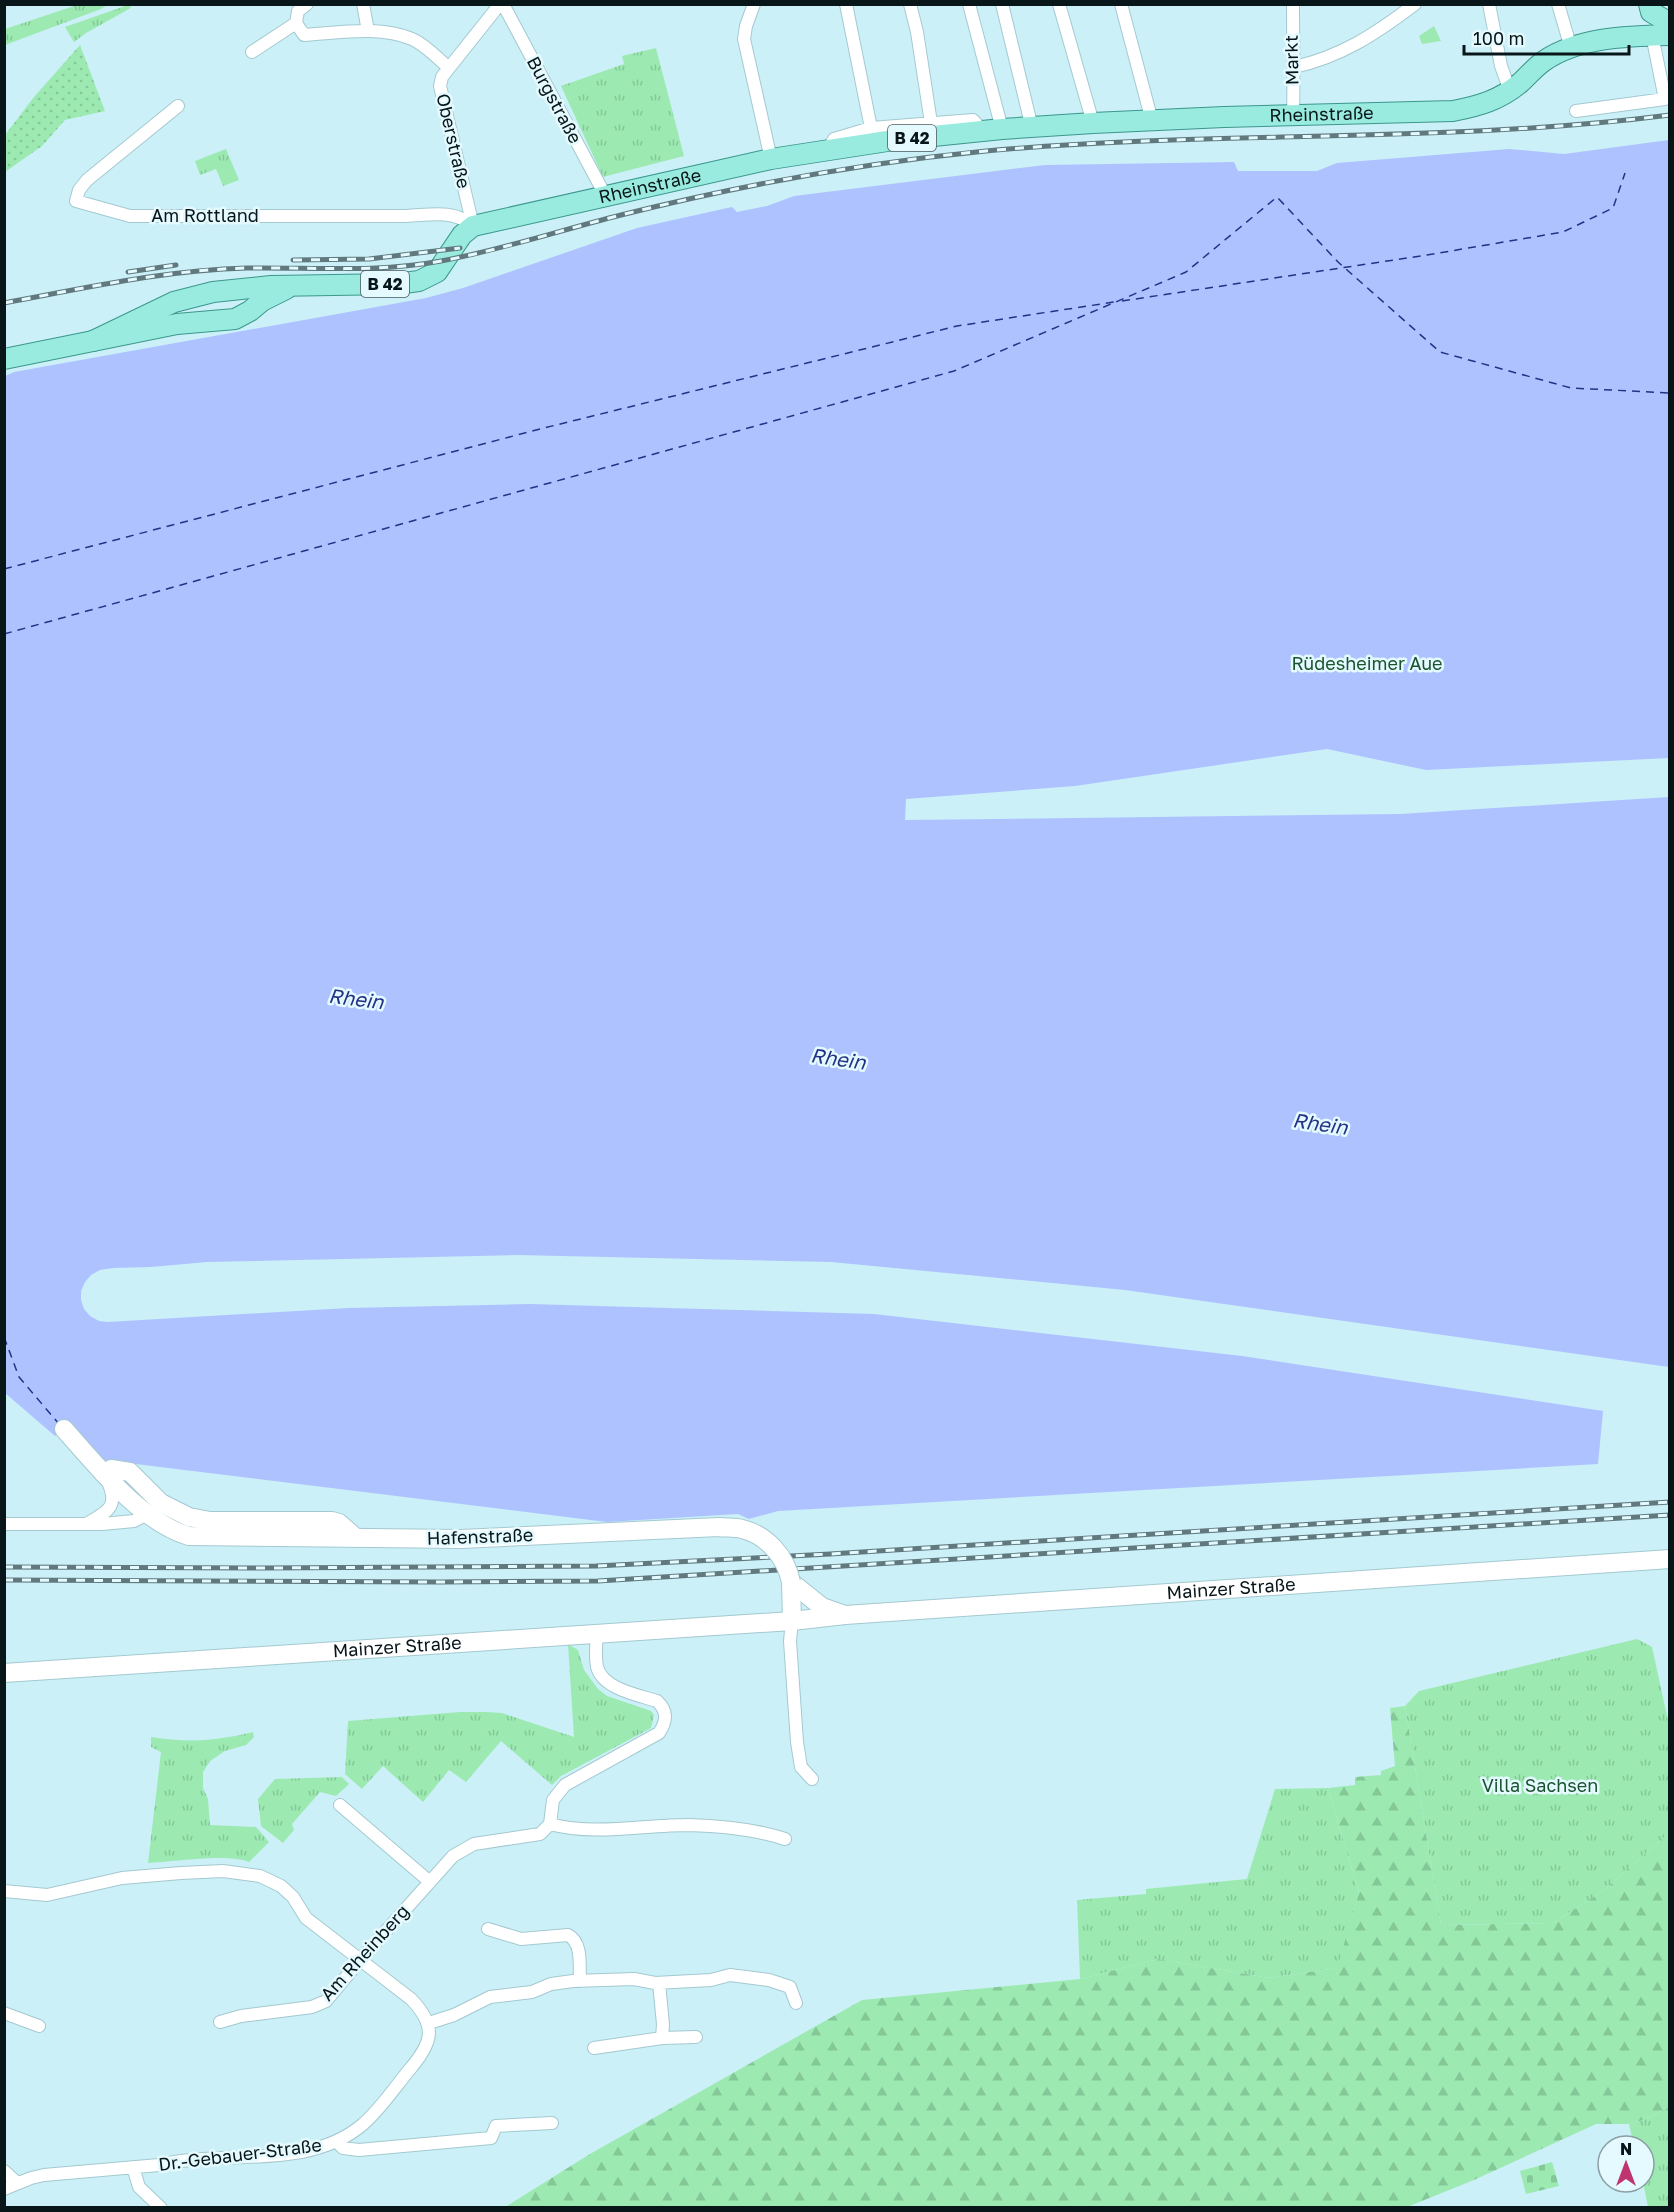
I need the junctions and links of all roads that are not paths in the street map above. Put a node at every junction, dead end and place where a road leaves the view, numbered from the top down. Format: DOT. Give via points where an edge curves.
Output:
graph roads {
  1 [pos="307,4"];
  2 [pos="363,4"];
  3 [pos="502,4"];
  4 [pos="754,4"];
  5 [pos="846,4"];
  6 [pos="910,4"];
  7 [pos="969,4"];
  8 [pos="1002,4"];
  9 [pos="1059,4"];
  10 [pos="1120,4"];
  11 [pos="1293,4"];
  12 [pos="1415,4"];
  13 [pos="1488,4"];
  14 [pos="1558,4"];
  15 [pos="1650,8"];
  16 [pos="296,23"];
  17 [pos="1670,23"];
  18 [pos="368,32"];
  19 [pos="1653,35"];
  20 [pos="1571,48"];
  21 [pos="252,52"];
  22 [pos="449,68"];
  23 [pos="1294,68"];
  24 [pos="1510,91"];
  25 [pos="178,106"];
  26 [pos="1576,111"];
  27 [pos="1293,116"];
  28 [pos="1152,121"];
  29 [pos="931,123"];
  30 [pos="1093,123"];
  31 [pos="871,128"];
  32 [pos="1032,128"];
  33 [pos="993,130"];
  34 [pos="828,149"];
  35 [pos="771,159"];
  36 [pos="604,195"];
  37 [pos="473,226"];
  38 [pos="292,287"];
  39 [pos="93,341"];
  40 [pos="4,359"];
  41 [pos="64,1430"];
  42 [pos="104,1474"];
  43 [pos="147,1514"];
  44 [pos="4,1524"];
  45 [pos="87,1524"];
  46 [pos="356,1538"];
  47 [pos="1670,1558"];
  48 [pos="791,1582"];
  49 [pos="845,1615"];
  50 [pos="792,1621"];
  51 [pos="597,1633"];
  52 [pos="4,1673"];
  53 [pos="812,1779"];
  54 [pos="340,1806"];
  55 [pos="550,1824"];
  56 [pos="785,1839"];
  57 [pos="430,1882"];
  58 [pos="4,1891"];
  59 [pos="488,1929"];
  60 [pos="361,1959"];
  61 [pos="580,1981"];
  62 [pos="659,1983"];
  63 [pos="796,2003"];
  64 [pos="4,2013"];
  65 [pos="220,2022"];
  66 [pos="429,2023"];
  67 [pos="39,2026"];
  68 [pos="696,2037"];
  69 [pos="662,2038"];
  70 [pos="594,2048"];
  71 [pos="552,2123"];
  72 [pos="337,2142"];
  73 [pos="133,2168"];
  74 [pos="4,2171"];
  75 [pos="17,2183"];
  76 [pos="4,2189"];
  77 [pos="161,2208"];
  1 -- 16 [label="street" via="298,11"];
  2 -- 18 [label="street"];
  3 -- 22 [label="street, Oberstraße"];
  3 -- 36 [label="street, Burgstraße"];
  4 -- 35 [label="street" via="744,39"];
  5 -- 31 [label="street"];
  6 -- 29 [label="street"];
  7 -- 33 [label="street"];
  8 -- 32 [label="street"];
  9 -- 30 [label="street"];
  10 -- 28 [label="street"];
  11 -- 23 [label="street, Markt"];
  12 -- 23 [label="street" via="1353,47"];
  13 -- 24 [label="street"];
  14 -- 20 [label="street"];
  15 -- 17 [label="main road"];
  15 -- 19 [label="main road" via="1648,24"];
  16 -- 18 [label="street" via="304,35"];
  16 -- 21 [label="street"];
  18 -- 22 [label="street" via="412,39"];
  19 -- 20 [label="main road, Rheinstraße / B 42"];
  19 -- 26 [label="street" via="1665,99"];
  20 -- 24 [label="main road, Rheinstraße / B 42" via="1543,62"];
  22 -- 37 [label="street, Oberstraße" via="440,86"];
  23 -- 27 [label="street, Markt"];
  24 -- 27 [label="main road, Rheinstraße / B 42" via="1486,104 1453,111"];
  25 -- 37 [label="street, Am Rottland" via="87,180 76,201 130,216 449,213"];
  27 -- 28 [label="main road, Rheinstraße / B 42"];
  28 -- 30 [label="main road, Rheinstraße / B 42"];
  29 -- 31 [label="street, Rheinstraße"];
  29 -- 33 [label="street, Rheinstraße" via="973,120"];
  30 -- 32 [label="main road, Rheinstraße / B 42"];
  31 -- 34 [label="street, Rheinstraße" via="834,139"];
  32 -- 33 [label="main road, Rheinstraße / B 42"];
  33 -- 34 [label="main road, Rheinstraße / B 42"];
  34 -- 35 [label="main road, Rheinstraße / B 42"];
  35 -- 36 [label="main road, Rheinstraße / B 42"];
  36 -- 37 [label="main road, Rheinstraße / B 42"];
  37 -- 38 [label="main road, B 42" via="462,235 441,267 426,279 396,284"];
  38 -- 39 [label="main road, B 42" via="213,292 188,298"];
  38 -- 39 [label="main road, B 42" via="235,319 177,324"];
  39 -- 40 [label="main road, B 42"];
  41 -- 42 [label="main road, Hafenstraße"];
  42 -- 43 [label="main road, Hafenstraße"];
  42 -- 45 [label="street, Hafenstraße" via="114,1495 112,1503 108,1511"];
  42 -- 46 [label="main road" via="111,1469 130,1472 161,1503 189,1517 210,1521 332,1521"];
  43 -- 45 [label="street" via="134,1521"];
  43 -- 46 [label="main road, Hafenstraße" via="171,1530 196,1537"];
  44 -- 45 [label="street"];
  46 -- 48 [label="main road, Hafenstraße, bridge" via="461,1539 741,1529 770,1544 789,1571"];
  47 -- 49 [label="main road, Mainzer Straße"];
  48 -- 49 [label="main road, Hafenstraße" via="822,1607"];
  48 -- 50 [label="main road, Hafenstraße"];
  49 -- 50 [label="main road, Mainzer Straße"];
  50 -- 51 [label="main road, Mainzer Straße"];
  50 -- 53 [label="street" via="797,1742 801,1767"];
  51 -- 52 [label="main road, Mainzer Straße"];
  51 -- 55 [label="street" via="597,1662 602,1676 620,1688 657,1701 665,1712 664,1725 659,1732 565,1785 553,1800"];
  54 -- 57 [label="street"];
  55 -- 56 [label="street" via="579,1830 689,1825 760,1831"];
  55 -- 57 [label="street, Am Rheinberg" via="540,1834 467,1847 453,1856"];
  57 -- 60 [label="street, Am Rheinberg"];
  58 -- 60 [label="street" via="47,1895 149,1875 223,1870 249,1874 281,1886 306,1918"];
  59 -- 61 [label="street" via="521,1939 568,1935 578,1947"];
  60 -- 65 [label="street, Am Rheinberg" via="326,2001 312,2007"];
  60 -- 66 [label="street" via="411,1999"];
  61 -- 62 [label="street" via="634,1979"];
  61 -- 66 [label="street" via="490,1997"];
  62 -- 63 [label="street" via="748,1976 790,1987"];
  62 -- 69 [label="street"];
  64 -- 67 [label="street"];
  66 -- 72 [label="street" via="429,2039 418,2060 366,2121"];
  68 -- 69 [label="street"];
  69 -- 70 [label="street"];
  71 -- 72 [label="street, Dr.-Gebauer-Straße" via="496,2126 491,2138 359,2150 343,2148"];
  72 -- 73 [label="street, Dr.-Gebauer-Straße" via="304,2151"];
  73 -- 75 [label="street, Dr.-Gebauer-Straße" via="68,2172"];
  73 -- 77 [label="street, Dr.-Gebauer-Straße" via="139,2187"];
  74 -- 75 [label="street"];
  75 -- 76 [label="street, Dr.-Gebauer-Straße"];
}
